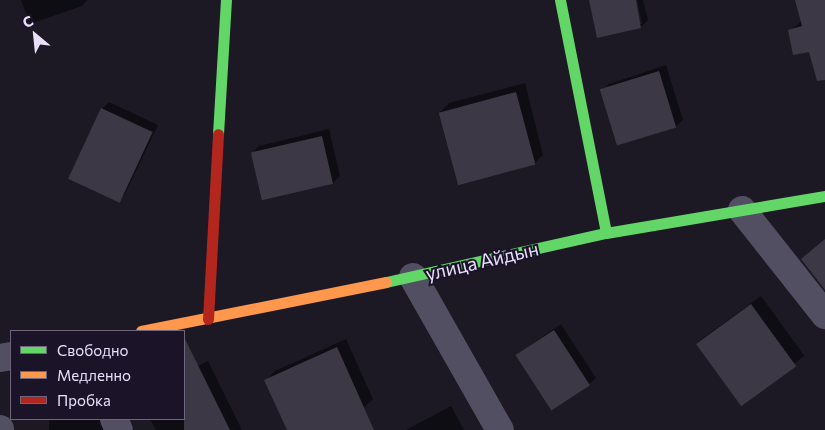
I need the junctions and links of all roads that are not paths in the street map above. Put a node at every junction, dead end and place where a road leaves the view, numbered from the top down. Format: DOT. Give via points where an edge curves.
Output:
graph roads {
  1 [pos="226,0"];
  2 [pos="560,0"];
  3 [pos="825,196"];
  4 [pos="742,210"];
  5 [pos="606,233"];
  6 [pos="413,277"];
  7 [pos="825,315"];
  8 [pos="208,319"];
  9 [pos="147,330"];
  10 [pos="500,430"];
  1 -- 8 [label="street"];
  2 -- 5 [label="street"];
  3 -- 4 [label="street, улица Айдын"];
  4 -- 5 [label="street, улица Айдын"];
  4 -- 7 [label="street"];
  5 -- 6 [label="street, улица Айдын"];
  6 -- 8 [label="street, улица Айдын"];
  6 -- 10 [label="street"];
  8 -- 9 [label="street, улица Айдын"];
}
